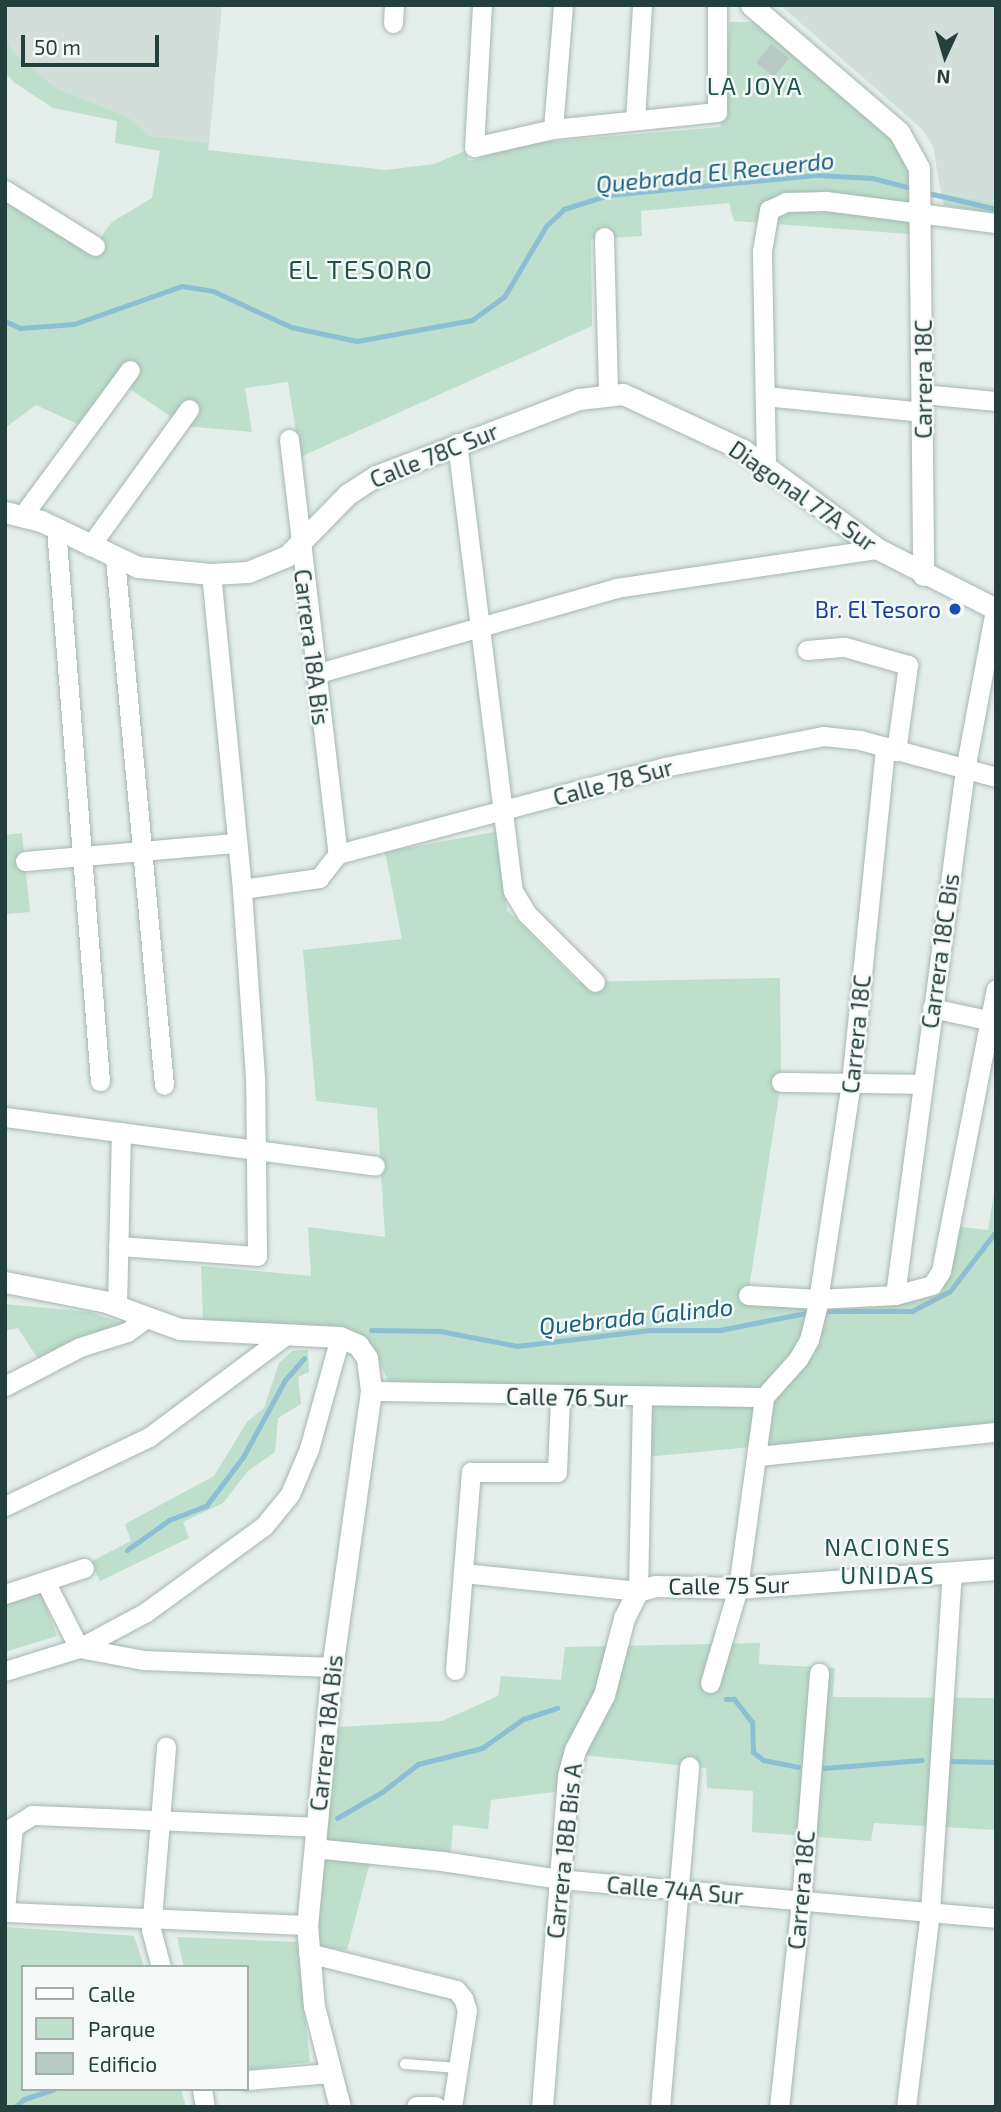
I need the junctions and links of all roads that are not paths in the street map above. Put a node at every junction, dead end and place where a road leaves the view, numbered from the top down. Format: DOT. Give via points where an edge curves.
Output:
graph roads {
  1 [pos="482,5"];
  2 [pos="563,5"];
  3 [pos="642,5"];
  4 [pos="717,5"];
  5 [pos="751,5"];
  6 [pos="635,120"];
  7 [pos="553,129"];
  8 [pos="5,190"];
  9 [pos="922,198"];
  10 [pos="996,223"];
  11 [pos="604,237"];
  12 [pos="94,246"];
  13 [pos="131,370"];
  14 [pos="608,393"];
  15 [pos="765,396"];
  16 [pos="996,401"];
  17 [pos="923,403"];
  18 [pos="189,409"];
  19 [pos="289,439"];
  20 [pos="457,443"];
  21 [pos="766,464"];
  22 [pos="14,513"];
  23 [pos="56,528"];
  24 [pos="299,545"];
  25 [pos="90,546"];
  26 [pos="878,549"];
  27 [pos="115,559"];
  28 [pos="211,575"];
  29 [pos="923,575"];
  30 [pos="995,609"];
  31 [pos="481,625"];
  32 [pos="807,650"];
  33 [pos="315,674"];
  34 [pos="891,749"];
  35 [pos="965,770"];
  36 [pos="996,777"];
  37 [pos="503,812"];
  38 [pos="237,843"];
  39 [pos="142,851"];
  40 [pos="338,855"];
  41 [pos="82,856"];
  42 [pos="25,861"];
  43 [pos="242,889"];
  44 [pos="595,982"];
  45 [pos="996,989"];
  46 [pos="932,1008"];
  47 [pos="992,1022"];
  48 [pos="100,1081"];
  49 [pos="781,1082"];
  50 [pos="852,1083"];
  51 [pos="921,1084"];
  52 [pos="164,1085"];
  53 [pos="5,1117"];
  54 [pos="121,1132"];
  55 [pos="256,1150"];
  56 [pos="375,1166"];
  57 [pos="118,1246"];
  58 [pos="5,1282"];
  59 [pos="748,1295"];
  60 [pos="895,1295"];
  61 [pos="117,1306"];
  62 [pos="816,1308"];
  63 [pos="145,1319"];
  64 [pos="286,1335"];
  65 [pos="340,1338"];
  66 [pos="5,1386"];
  67 [pos="371,1391"];
  68 [pos="560,1397"];
  69 [pos="764,1397"];
  70 [pos="642,1399"];
  71 [pos="996,1432"];
  72 [pos="758,1457"];
  73 [pos="5,1506"];
  74 [pos="83,1568"];
  75 [pos="996,1569"];
  76 [pos="463,1573"];
  77 [pos="952,1573"];
  78 [pos="46,1581"];
  79 [pos="738,1588"];
  80 [pos="638,1591"];
  81 [pos="5,1594"];
  82 [pos="79,1648"];
  83 [pos="332,1667"];
  84 [pos="456,1670"];
  85 [pos="5,1671"];
  86 [pos="819,1673"];
  87 [pos="710,1683"];
  88 [pos="166,1747"];
  89 [pos="689,1766"];
  90 [pos="161,1819"];
  91 [pos="316,1827"];
  92 [pos="314,1849"];
  93 [pos="559,1879"];
  94 [pos="679,1891"];
  95 [pos="801,1902"];
  96 [pos="5,1911"];
  97 [pos="930,1911"];
  98 [pos="151,1918"];
  99 [pos="996,1918"];
  100 [pos="307,1925"];
  101 [pos="308,1952"];
  102 [pos="161,1965"];
  103 [pos="405,2064"];
  104 [pos="458,2068"];
  105 [pos="330,2073"];
  106 [pos="248,2080"];
  107 [pos="341,2107"];
  108 [pos="417,2107"];
  109 [pos="435,2107"];
  110 [pos="452,2107"];
  111 [pos="542,2107"];
  112 [pos="660,2107"];
  113 [pos="779,2107"];
  114 [pos="906,2107"];
  1 -- 7 [label="street" via="474,147"];
  2 -- 7 [label="street"];
  3 -- 6 [label="street"];
  4 -- 6 [label="street" via="717,112"];
  5 -- 9 [label="street, Carrera 18C" via="900,132 915,154"];
  6 -- 7 [label="street"];
  8 -- 12 [label="street"];
  9 -- 10 [label="street"];
  9 -- 15 [label="street" via="786,202 769,211 762,251"];
  9 -- 17 [label="street, Carrera 18C"];
  11 -- 14 [label="street"];
  13 -- 22 [label="street"];
  14 -- 20 [label="street, Calle 78C Sur"];
  14 -- 21 [label="street, Diagonal 77A Sur" via="640,400"];
  15 -- 17 [label="street"];
  15 -- 21 [label="street"];
  16 -- 17 [label="street"];
  17 -- 29 [label="street, Carrera 18C"];
  18 -- 25 [label="street"];
  19 -- 24 [label="street, Carrera 18A Bis"];
  20 -- 24 [label="street, Calle 78C Sur" via="362,485"];
  20 -- 31 [label="street"];
  21 -- 26 [label="street, Diagonal 77A Sur"];
  22 -- 23 [label="street, Calle 78C Sur"];
  23 -- 25 [label="street, Calle 78C Sur"];
  23 -- 41 [label="street"];
  24 -- 28 [label="street, Calle 78C Sur" via="262,568"];
  24 -- 33 [label="street, Carrera 18A Bis"];
  25 -- 27 [label="street, Calle 78C Sur"];
  26 -- 29 [label="street, Diagonal 77A Sur"];
  26 -- 31 [label="street" via="616,588"];
  27 -- 28 [label="street, Calle 78C Sur"];
  27 -- 39 [label="street"];
  28 -- 38 [label="street"];
  29 -- 30 [label="street, Diagonal 77A Sur"];
  30 -- 35 [label="street, Carrera 18C Bis"];
  31 -- 33 [label="street"];
  31 -- 37 [label="street"];
  32 -- 34 [label="street, Carrera 18C" via="845,647 908,665"];
  33 -- 40 [label="street, Carrera 18A Bis"];
  34 -- 35 [label="street, Calle 78 Sur"];
  34 -- 37 [label="street, Calle 78 Sur" via="822,736 664,767"];
  34 -- 50 [label="street, Carrera 18C"];
  35 -- 36 [label="street, Calle 78 Sur"];
  35 -- 46 [label="street, Carrera 18C Bis"];
  37 -- 40 [label="street, Calle 78 Sur"];
  37 -- 44 [label="street" via="519,903"];
  38 -- 39 [label="street"];
  38 -- 43 [label="street"];
  39 -- 41 [label="street"];
  39 -- 52 [label="street"];
  40 -- 43 [label="street, Calle 78 Sur" via="319,878"];
  41 -- 42 [label="street"];
  41 -- 48 [label="street"];
  43 -- 55 [label="street"];
  45 -- 47 [label="street"];
  46 -- 47 [label="street"];
  46 -- 51 [label="street, Carrera 18C Bis"];
  47 -- 60 [label="street" via="941,1271 932,1284"];
  49 -- 50 [label="street"];
  50 -- 51 [label="street"];
  50 -- 62 [label="street, Carrera 18C"];
  51 -- 60 [label="street, Carrera 18C Bis"];
  53 -- 54 [label="street"];
  54 -- 55 [label="street"];
  54 -- 57 [label="street"];
  55 -- 56 [label="street"];
  55 -- 57 [label="street" via="257,1256"];
  57 -- 61 [label="street"];
  58 -- 61 [label="street"];
  59 -- 62 [label="street"];
  60 -- 62 [label="street"];
  61 -- 63 [label="street"];
  62 -- 69 [label="street, Carrera 18C" via="798,1359"];
  63 -- 64 [label="street" via="180,1329"];
  63 -- 66 [label="street" via="127,1332 80,1347"];
  64 -- 65 [label="street"];
  64 -- 73 [label="street" via="149,1437"];
  65 -- 67 [label="street, Carrera 18A Bis" via="358,1346 368,1358"];
  65 -- 82 [label="street" via="309,1449 290,1494 264,1525 146,1612"];
  67 -- 68 [label="street, Calle 76 Sur"];
  67 -- 83 [label="street, Carrera 18A Bis"];
  68 -- 70 [label="street, Calle 76 Sur"];
  68 -- 76 [label="street" via="557,1472 471,1472"];
  69 -- 70 [label="street, Calle 76 Sur"];
  69 -- 72 [label="street"];
  70 -- 80 [label="street, Carrera 18B Bis A"];
  71 -- 72 [label="street"];
  72 -- 79 [label="street"];
  74 -- 78 [label="street"];
  75 -- 77 [label="street, Calle 75 Sur"];
  76 -- 80 [label="street, Calle 75 Sur"];
  76 -- 84 [label="street"];
  77 -- 79 [label="street, Calle 75 Sur"];
  77 -- 97 [label="street"];
  78 -- 81 [label="street"];
  78 -- 82 [label="street"];
  79 -- 80 [label="street, Calle 75 Sur" via="655,1586"];
  79 -- 87 [label="street"];
  80 -- 93 [label="street, Carrera 18B Bis A" via="624,1618 604,1695 570,1764"];
  82 -- 83 [label="street" via="143,1660"];
  82 -- 85 [label="street"];
  83 -- 91 [label="street, Carrera 18A Bis"];
  86 -- 95 [label="street, Carrera 18C"];
  88 -- 90 [label="street"];
  89 -- 94 [label="street"];
  90 -- 91 [label="street"];
  90 -- 96 [label="street" via="20,1818 13,1827"];
  90 -- 98 [label="street"];
  91 -- 92 [label="street, Carrera 18A Bis"];
  92 -- 93 [label="street, Calle 74A Sur" via="442,1861"];
  92 -- 100 [label="street, Carrera 18A Bis"];
  93 -- 94 [label="street, Calle 74A Sur"];
  93 -- 111 [label="street, Carrera 18B Bis A"];
  94 -- 95 [label="street, Calle 74A Sur"];
  94 -- 112 [label="street"];
  95 -- 97 [label="street, Calle 74A Sur"];
  95 -- 113 [label="street, Carrera 18C"];
  96 -- 98 [label="street"];
  97 -- 99 [label="street, Calle 74A Sur"];
  97 -- 114 [label="street"];
  98 -- 100 [label="street"];
  98 -- 102 [label="street"];
  100 -- 101 [label="street, Carrera 18A Bis"];
  101 -- 104 [label="street" via="456,1990 467,2010"];
  101 -- 105 [label="street, Carrera 18A Bis"];
  103 -- 104 [label="lane"];
  104 -- 110 [label="street"];
  105 -- 106 [label="street"];
  105 -- 107 [label="street, Carrera 18A Bis"];
  108 -- 109 [label="street"];
}
